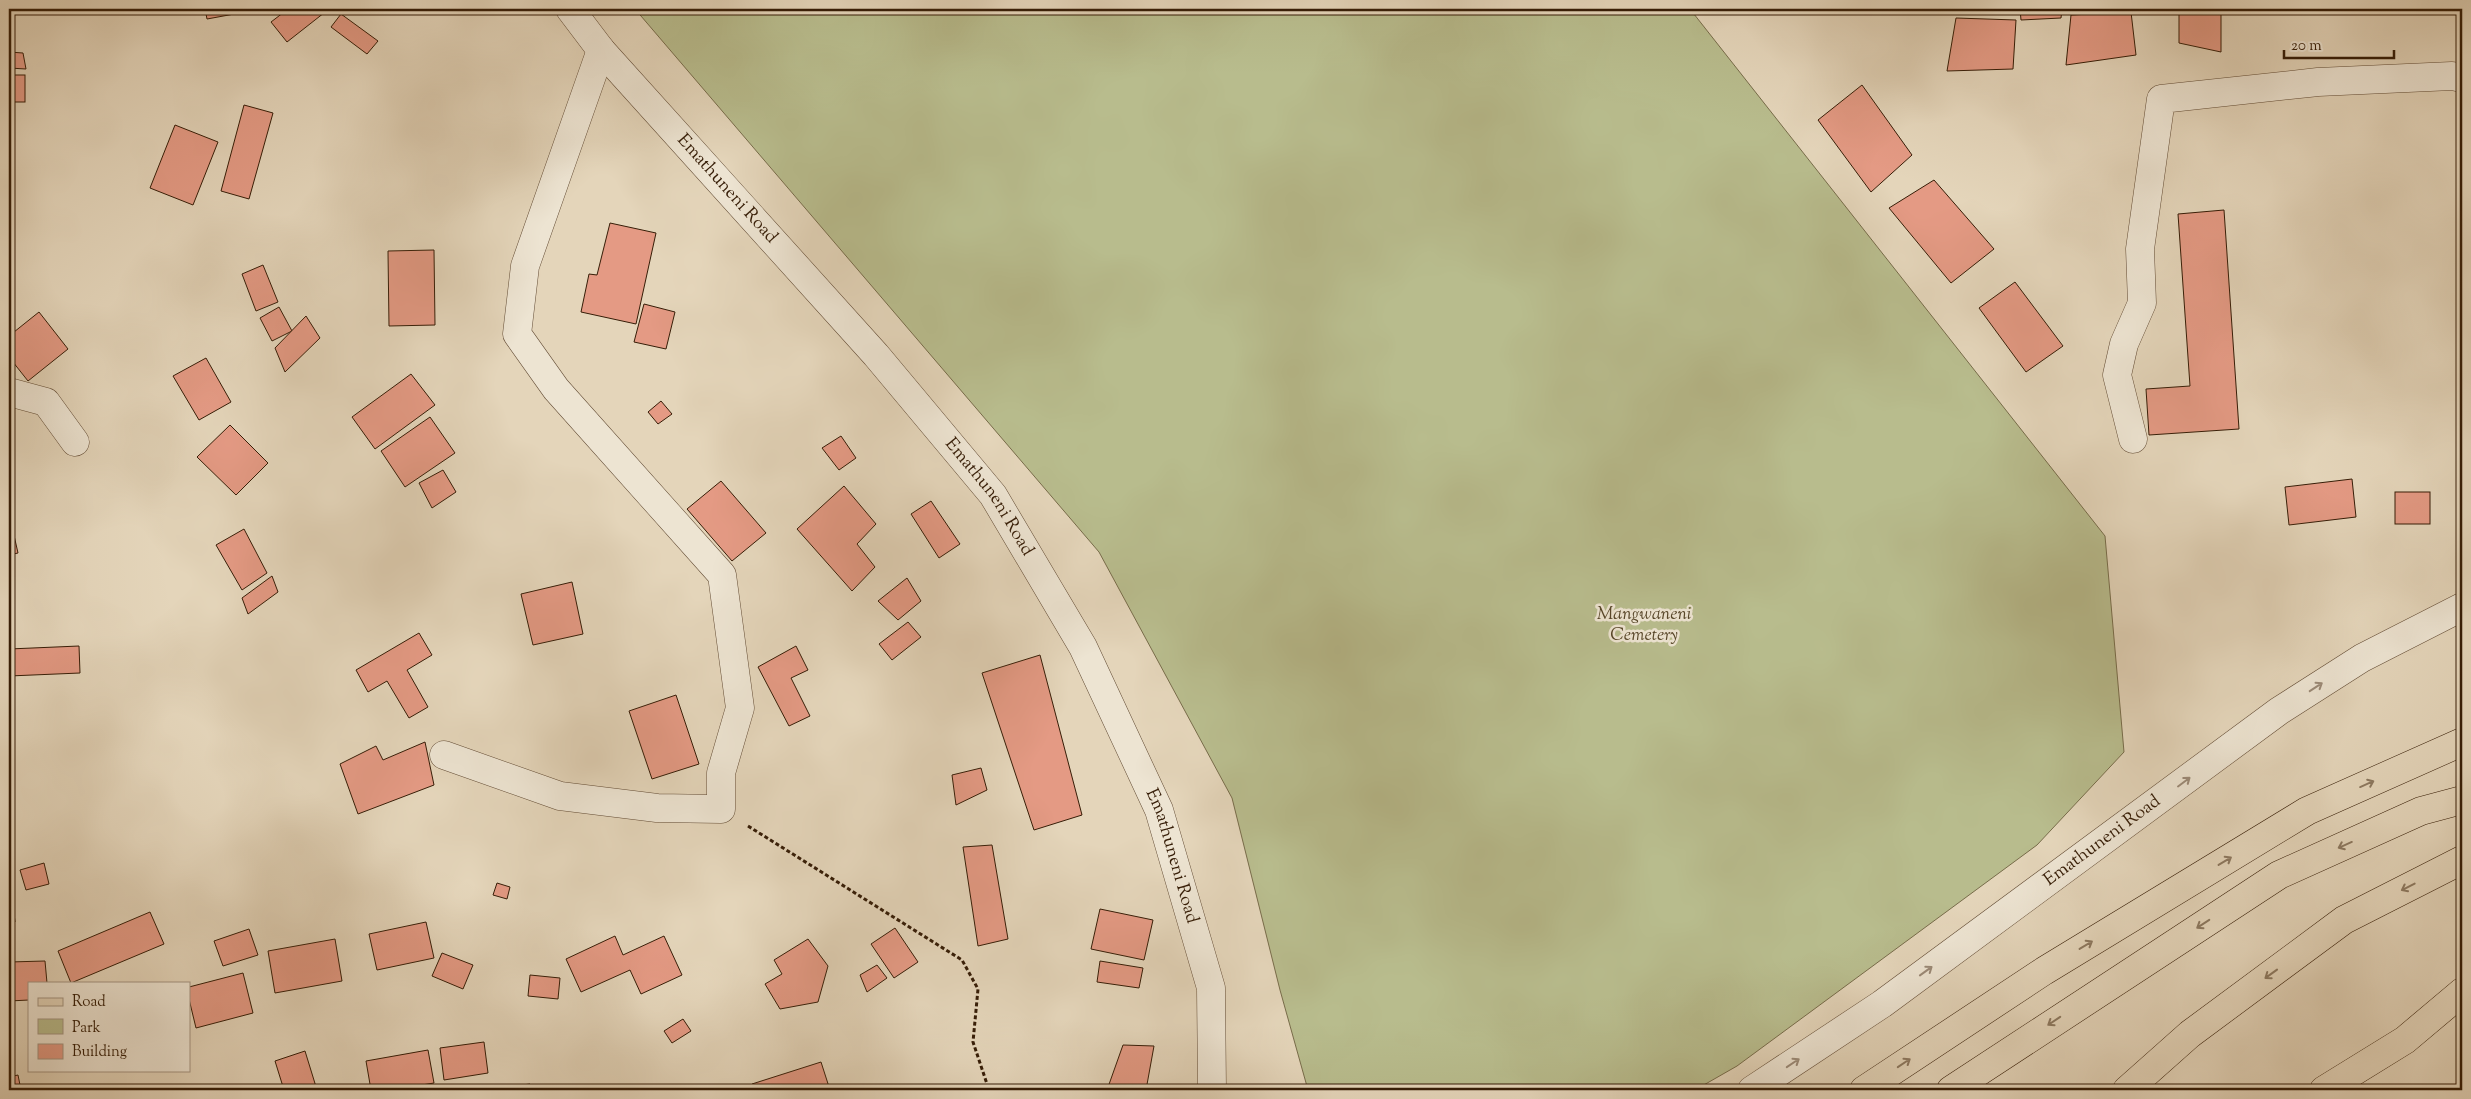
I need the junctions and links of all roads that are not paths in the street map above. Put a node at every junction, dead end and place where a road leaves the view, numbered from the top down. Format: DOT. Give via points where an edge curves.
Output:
graph roads {
  1 [pos="570,9"];
  2 [pos="601,50"];
  3 [pos="2462,78"];
  4 [pos="9,392"];
  5 [pos="2133,439"];
  6 [pos="74,442"];
  7 [pos="2462,607"];
  8 [pos="2462,742"];
  9 [pos="444,755"];
  10 [pos="2462,800"];
  11 [pos="2462,860"];
  12 [pos="2462,992"];
  13 [pos="1212,1090"];
  14 [pos="1752,1090"];
  15 [pos="1864,1090"];
  16 [pos="1951,1090"];
  17 [pos="2127,1090"];
  18 [pos="2324,1090"];
  1 -- 2 [label="street, Emathuneni Road"];
  2 -- 9 [label="street" via="525,266 517,334 556,389 722,575 740,708 721,773 721,810 657,808 560,796"];
  2 -- 13 [label="street, Emathuneni Road" via="876,355 993,495 1082,647 1159,810 1211,988"];
  3 -- 5 [label="street" via="2318,82 2161,99 2140,249 2142,303 2124,344 2117,375"];
  4 -- 6 [label="street" via="46,402"];
  14 -- 7 [label="street, Emathuneni Road, one-way" via="1882,1004 2279,711 2362,658"];
  15 -- 8 [label="main road, one-way" via="2044,971 2307,811"];
  10 -- 16 [label="main road, one-way" via="2421,811 2279,875"];
  11 -- 17 [label="main road, one-way" via="2344,920 2190,1034"];
  12 -- 18 [label="main road" via="2405,1040"];
}
